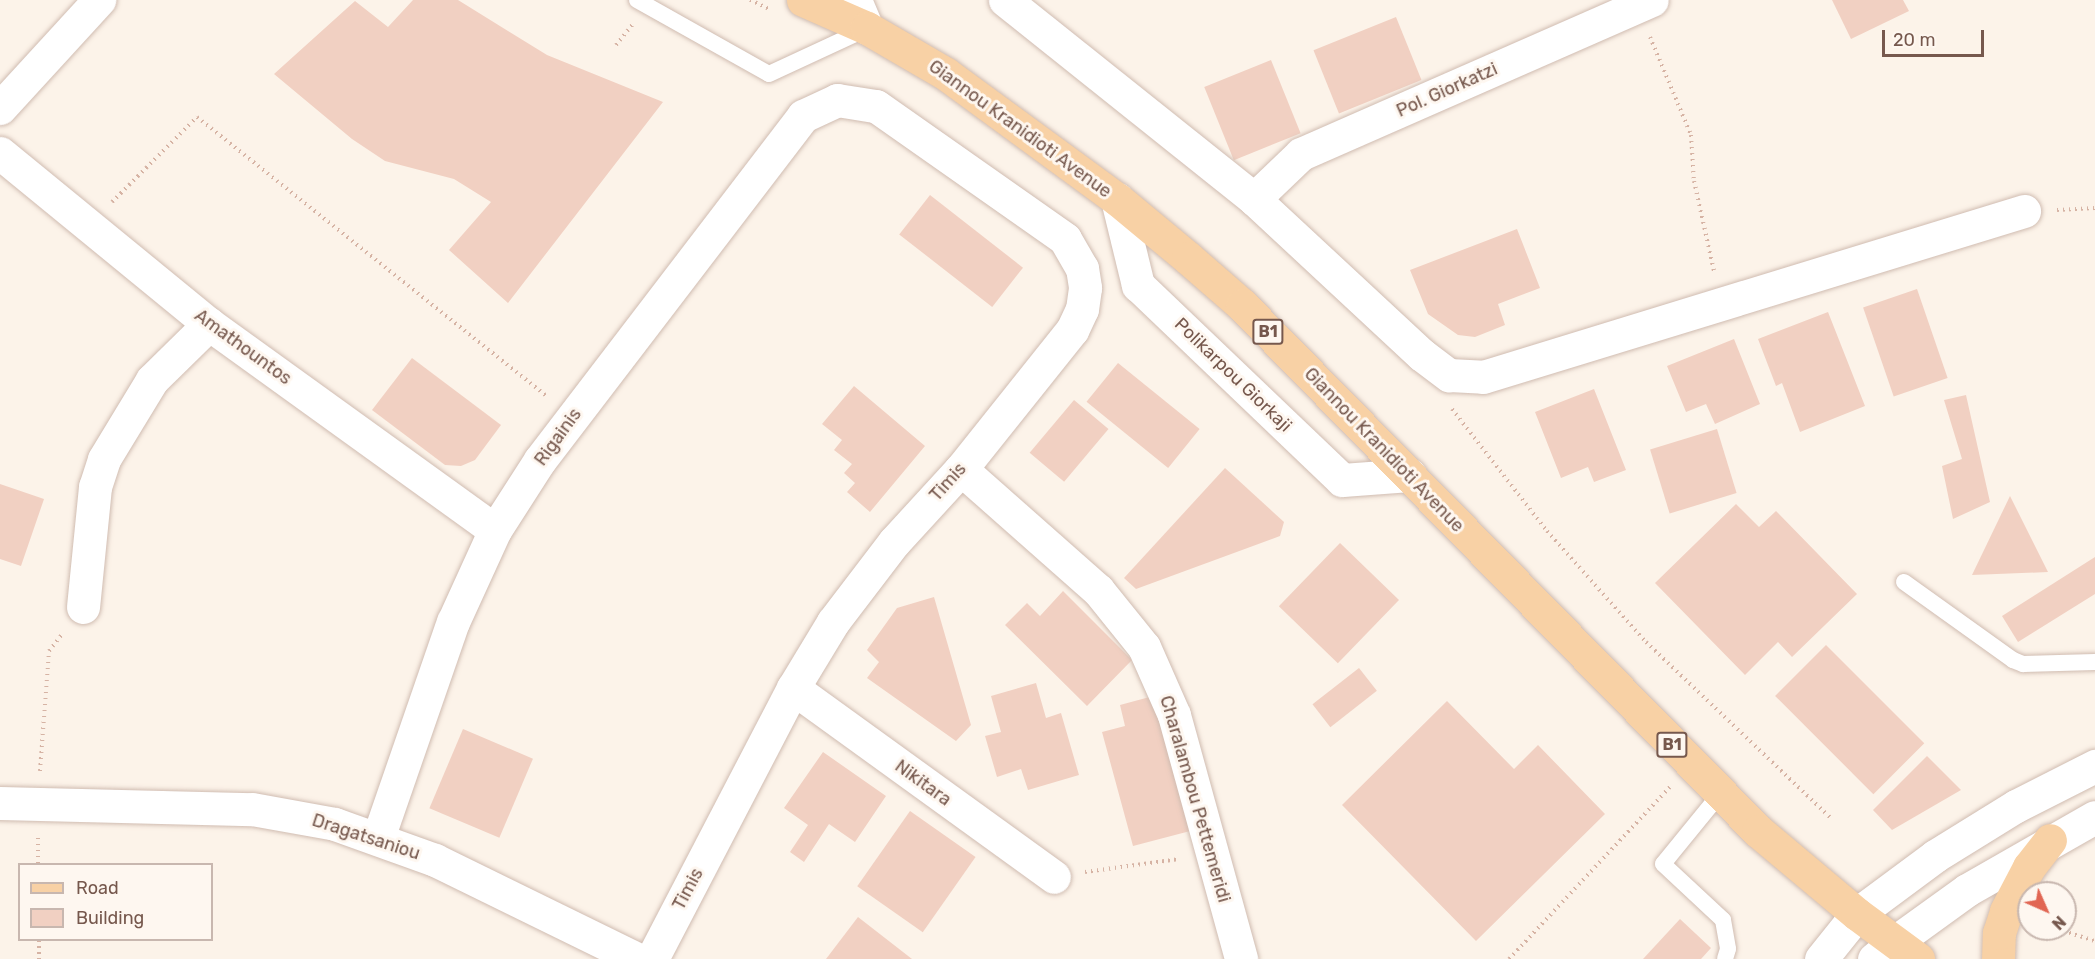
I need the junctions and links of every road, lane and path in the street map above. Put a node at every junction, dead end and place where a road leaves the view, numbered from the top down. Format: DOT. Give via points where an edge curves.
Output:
graph roads {
  1 [pos="99,0"];
  2 [pos="637,0"];
  3 [pos="803,0"];
  4 [pos="1007,0"];
  5 [pos="1625,6"];
  6 [pos="861,14"];
  7 [pos="837,100"];
  8 [pos="0,108"];
  9 [pos="0,153"];
  10 [pos="1117,199"];
  11 [pos="1254,199"];
  12 [pos="2024,211"];
  13 [pos="88,225"];
  14 [pos="1721,304"];
  15 [pos="209,324"];
  16 [pos="1448,404"];
  17 [pos="573,416"];
  18 [pos="961,469"];
  19 [pos="1410,476"];
  20 [pos="495,530"];
  21 [pos="1904,582"];
  22 [pos="83,607"];
  23 [pos="2095,662"];
  24 [pos="793,688"];
  25 [pos="1692,765"];
  26 [pos="2095,766"];
  27 [pos="1720,794"];
  28 [pos="0,803"];
  29 [pos="37,803"];
  30 [pos="2095,817"];
  31 [pos="1832,819"];
  32 [pos="378,838"];
  33 [pos="2050,840"];
  34 [pos="1212,854"];
  35 [pos="38,863"];
  36 [pos="1054,877"];
  37 [pos="1857,914"];
  38 [pos="2077,935"];
  39 [pos="39,941"];
  40 [pos="2095,941"];
  41 [pos="1896,953"];
  42 [pos="39,959"];
  43 [pos="637,959"];
  44 [pos="651,959"];
  45 [pos="1241,959"];
  46 [pos="1509,959"];
  47 [pos="1725,959"];
  48 [pos="1821,959"];
  49 [pos="1998,959"];
  1 -- 8 [label="street"];
  2 -- 6 [label="lane" via="769,74"];
  3 -- 6 [label="main road, Giannou Kranidioti Avenue / B1"];
  4 -- 11 [label="street"];
  5 -- 11 [label="street, Pol. Giorkatzi" via="1301,154"];
  5 -- 14 [label="path" via="1691,135 1694,181"];
  6 -- 10 [label="main road, Giannou Kranidioti Avenue / B1"];
  7 -- 17 [label="street, Rigainis" via="817,106 792,128"];
  7 -- 18 [label="street, Timis" via="863,102 888,113 1065,239 1082,268 1085,288 1072,330"];
  9 -- 13 [label="street, Amathountos"];
  10 -- 19 [label="main road, Giannou Kranidioti Avenue / B1" via="1242,305"];
  10 -- 19 [label="street, Polikarpou Giorkaji" via="1138,285 1342,480"];
  11 -- 14 [label="street" via="1422,356 1449,375 1483,377"];
  12 -- 14 [label="street"];
  13 -- 15 [label="street, Amathountos"];
  13 -- 17 [label="path" via="197,117"];
  15 -- 20 [label="street, Amathountos"];
  15 -- 22 [label="street" via="152,380 104,459 95,487"];
  16 -- 31 [label="path" via="1547,531 1646,642"];
  17 -- 20 [label="street, Rigainis"];
  18 -- 24 [label="street, Timis" via="894,542 833,622"];
  18 -- 34 [label="street, Charalambou Pettemeridi" via="1091,582 1122,615 1144,647 1174,715"];
  19 -- 25 [label="main road, Giannou Kranidioti Avenue / B1"];
  20 -- 32 [label="street, Rigainis" via="453,622"];
  21 -- 23 [label="lane" via="2013,660 2030,664"];
  22 -- 29 [label="path" via="49,651"];
  24 -- 36 [label="street, Nikitara"];
  24 -- 44 [label="street, Timis"];
  25 -- 27 [label="main road, Giannou Kranidioti Avenue / B1"];
  25 -- 46 [label="path"];
  26 -- 37 [label="street" via="2016,806 1935,856"];
  27 -- 37 [label="main road, Giannou Kranidioti Avenue / B1"];
  27 -- 47 [label="lane" via="1663,864 1723,920 1728,949"];
  28 -- 29 [label="street, Dragatsaniou"];
  29 -- 32 [label="street, Dragatsaniou" via="252,810 335,824"];
  29 -- 35 [label="path"];
  30 -- 33 [label="street"];
  32 -- 43 [label="street, Dragatsaniou" via="435,860"];
  33 -- 41 [label="street" via="1967,890"];
  33 -- 49 [label="main road" via="2029,867 2006,910 1999,933"];
  34 -- 36 [label="path"];
  34 -- 45 [label="street, Charalambou Pettemeridi"];
  37 -- 41 [label="main road, Giannou Kranidioti Avenue / B1"];
  37 -- 48 [label="street"];
  38 -- 40 [label="path"];
  39 -- 42 [label="path"];
}
